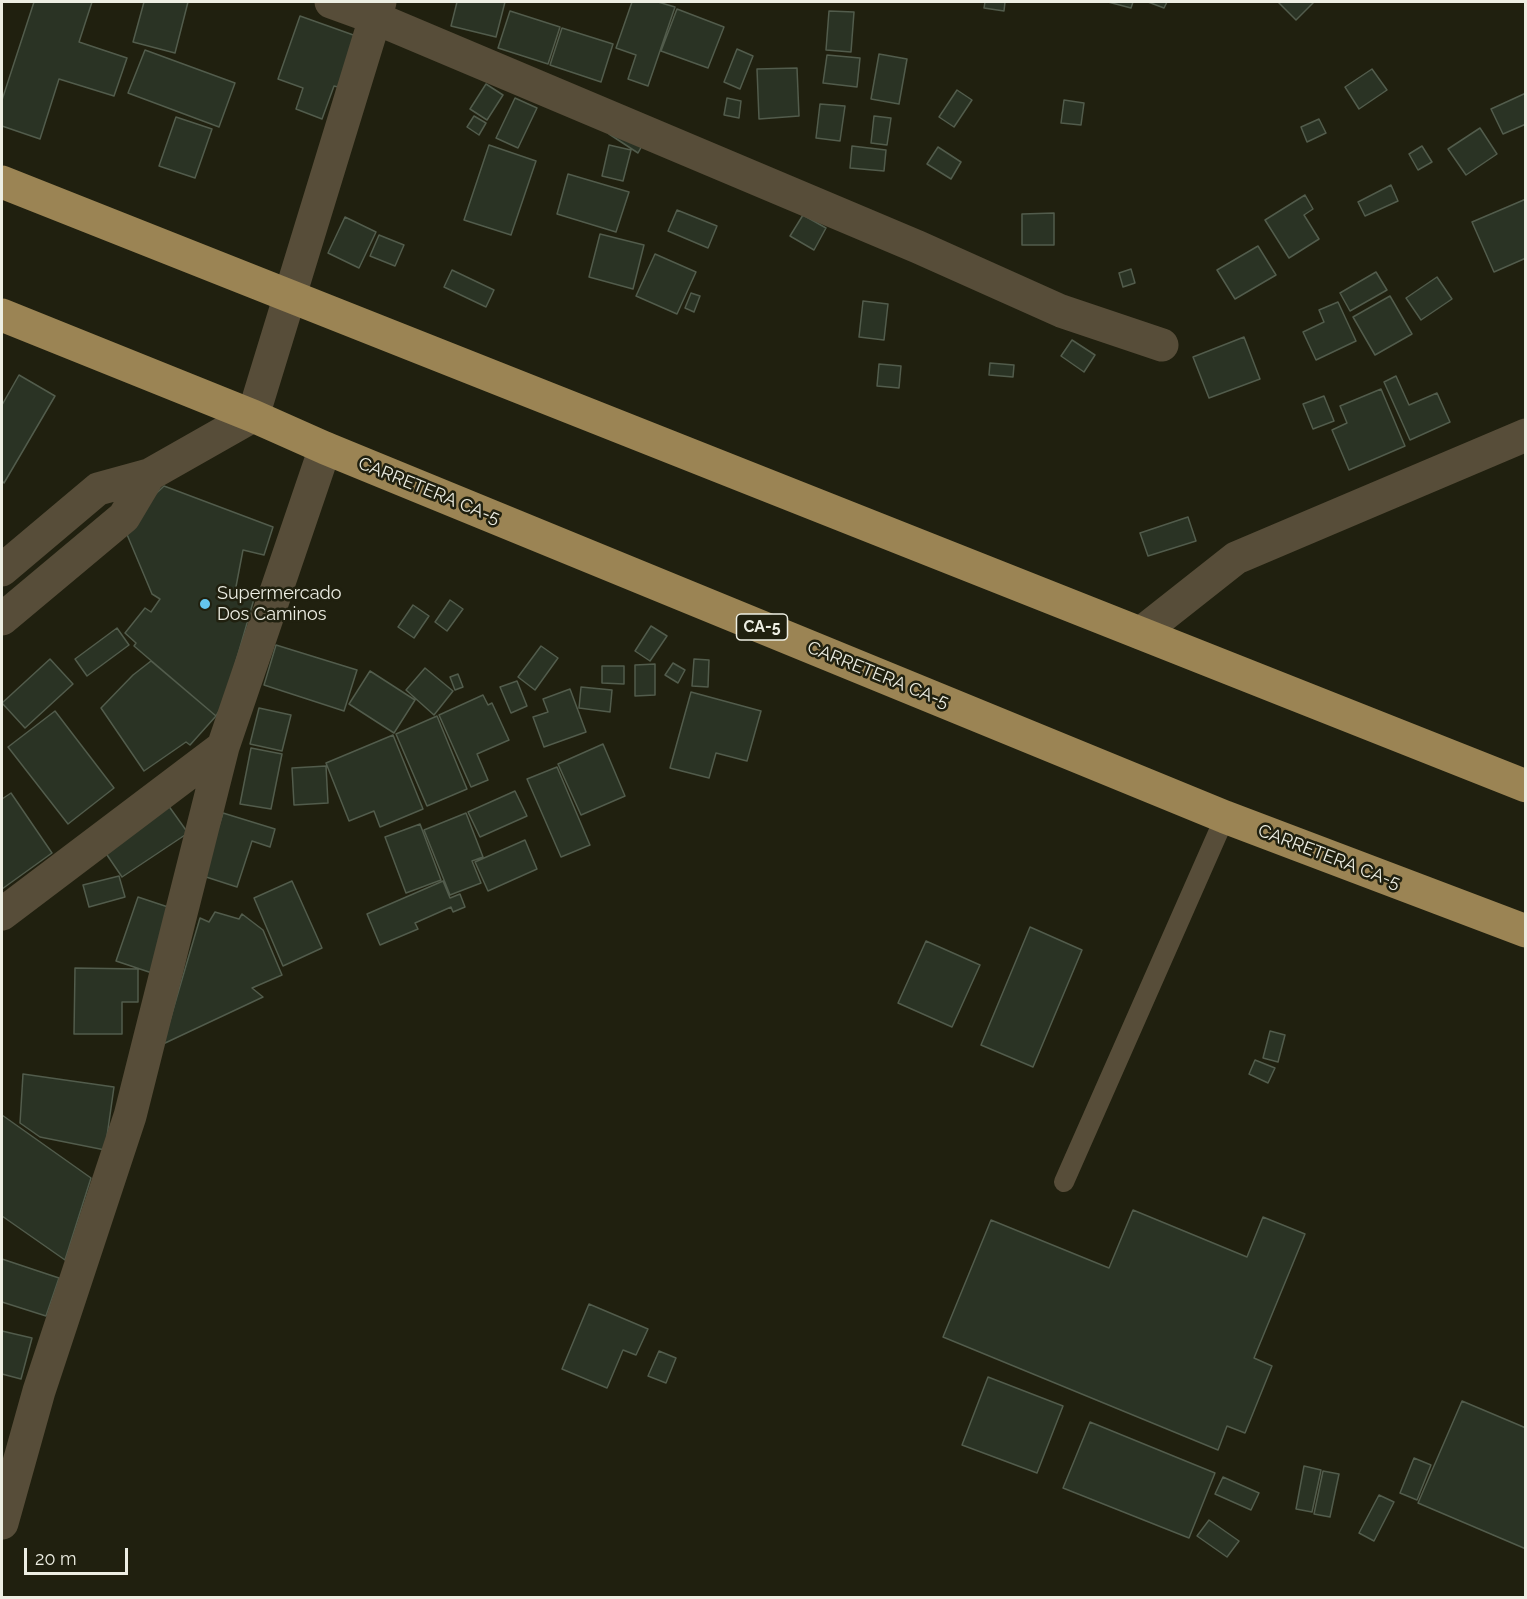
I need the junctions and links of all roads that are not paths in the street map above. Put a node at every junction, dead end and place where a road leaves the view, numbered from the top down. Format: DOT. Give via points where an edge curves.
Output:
graph roads {
  1 [pos="331,2"];
  2 [pos="378,10"];
  3 [pos="2,182"];
  4 [pos="289,296"];
  5 [pos="2,315"];
  6 [pos="1162,345"];
  7 [pos="253,416"];
  8 [pos="1526,435"];
  9 [pos="325,448"];
  10 [pos="149,475"];
  11 [pos="2,570"];
  12 [pos="2,619"];
  13 [pos="1141,633"];
  14 [pos="223,747"];
  15 [pos="1526,786"];
  16 [pos="1225,817"];
  17 [pos="2,914"];
  18 [pos="1526,931"];
  19 [pos="1064,1182"];
  20 [pos="2,1523"];
  1 -- 2 [label="street"];
  2 -- 4 [label="street"];
  2 -- 6 [label="street" via="1061,311"];
  3 -- 4 [label="highway"];
  4 -- 7 [label="street"];
  4 -- 13 [label="highway"];
  5 -- 7 [label="highway, CARRETERA CA-5 / CA-5"];
  7 -- 9 [label="highway, CARRETERA CA-5 / CA-5"];
  7 -- 10 [label="street"];
  8 -- 13 [label="street" via="1236,558"];
  9 -- 14 [label="street"];
  9 -- 16 [label="highway, CARRETERA CA-5 / CA-5"];
  10 -- 11 [label="street" via="98,489"];
  10 -- 12 [label="street" via="124,517"];
  13 -- 15 [label="highway"];
  14 -- 17 [label="street"];
  14 -- 20 [label="street" via="130,1116 39,1391"];
  16 -- 18 [label="highway, CARRETERA CA-5 / CA-5"];
  16 -- 19 [label="lane"];
}
